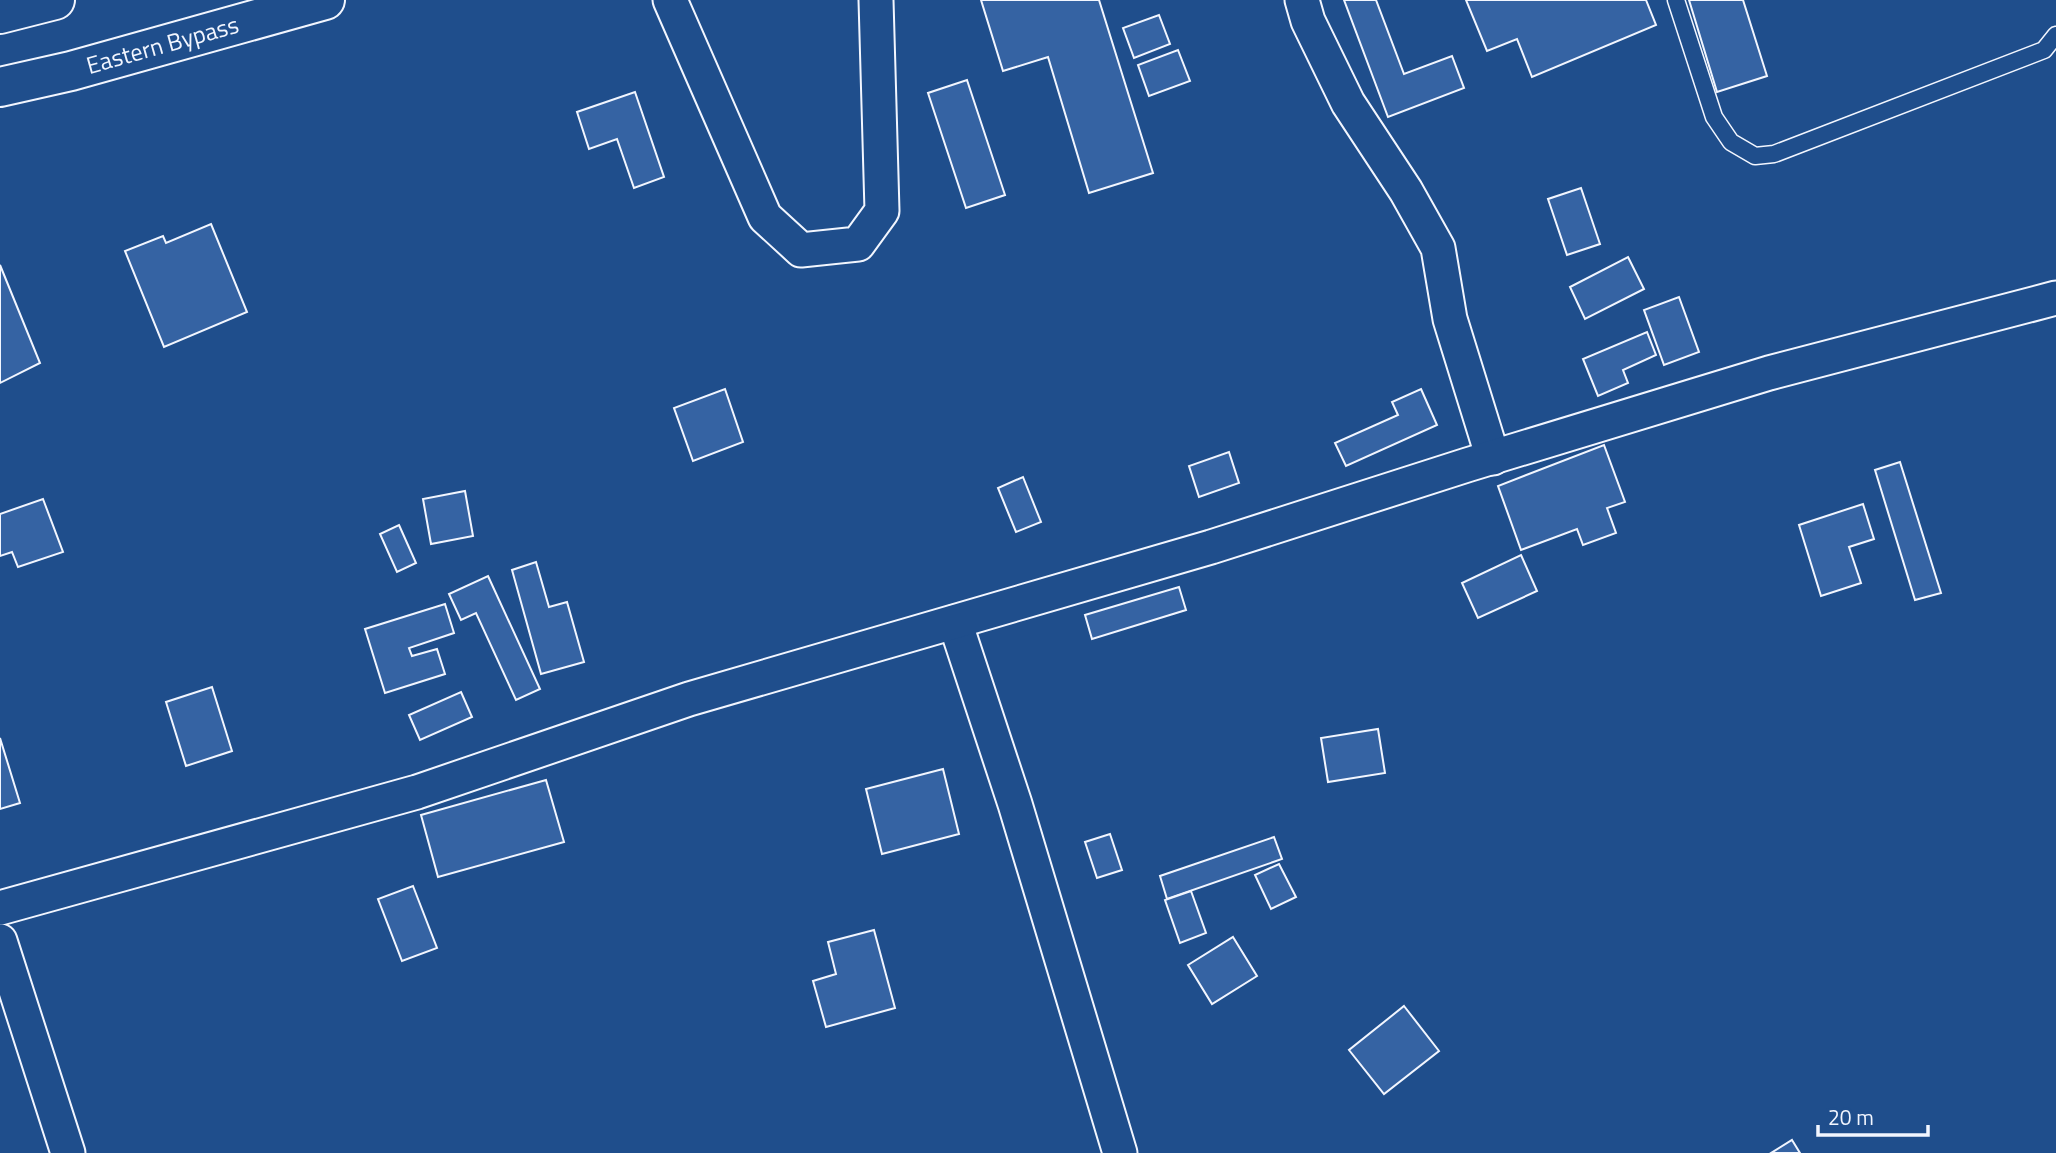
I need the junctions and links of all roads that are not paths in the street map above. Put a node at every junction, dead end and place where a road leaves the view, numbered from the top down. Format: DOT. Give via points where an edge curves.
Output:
graph roads {
  1 [pos="55,0"];
  2 [pos="325,0"];
  3 [pos="670,0"];
  4 [pos="876,0"];
  5 [pos="1302,0"];
  6 [pos="1676,0"];
  7 [pos="0,14"];
  8 [pos="2056,35"];
  9 [pos="0,87"];
  10 [pos="2056,298"];
  11 [pos="1493,458"];
  12 [pos="955,622"];
  13 [pos="0,908"];
  14 [pos="0,941"];
  15 [pos="68,1153"];
  16 [pos="1120,1153"];
  1 -- 7 [label="main road"];
  2 -- 9 [label="main road, Eastern Bypass"];
  3 -- 4 [label="street" via="765,217 801,250 858,244 882,211"];
  5 -- 11 [label="street" via="1348,103 1438,248 1450,319"];
  6 -- 8 [label="lane" via="1714,117 1731,142 1755,156 1774,154 2044,50"];
  10 -- 11 [label="street" via="1769,373"];
  11 -- 12 [label="street"];
  12 -- 13 [label="street" via="690,699 416,792"];
  12 -- 16 [label="street"];
  14 -- 15 [label="street"];
}
